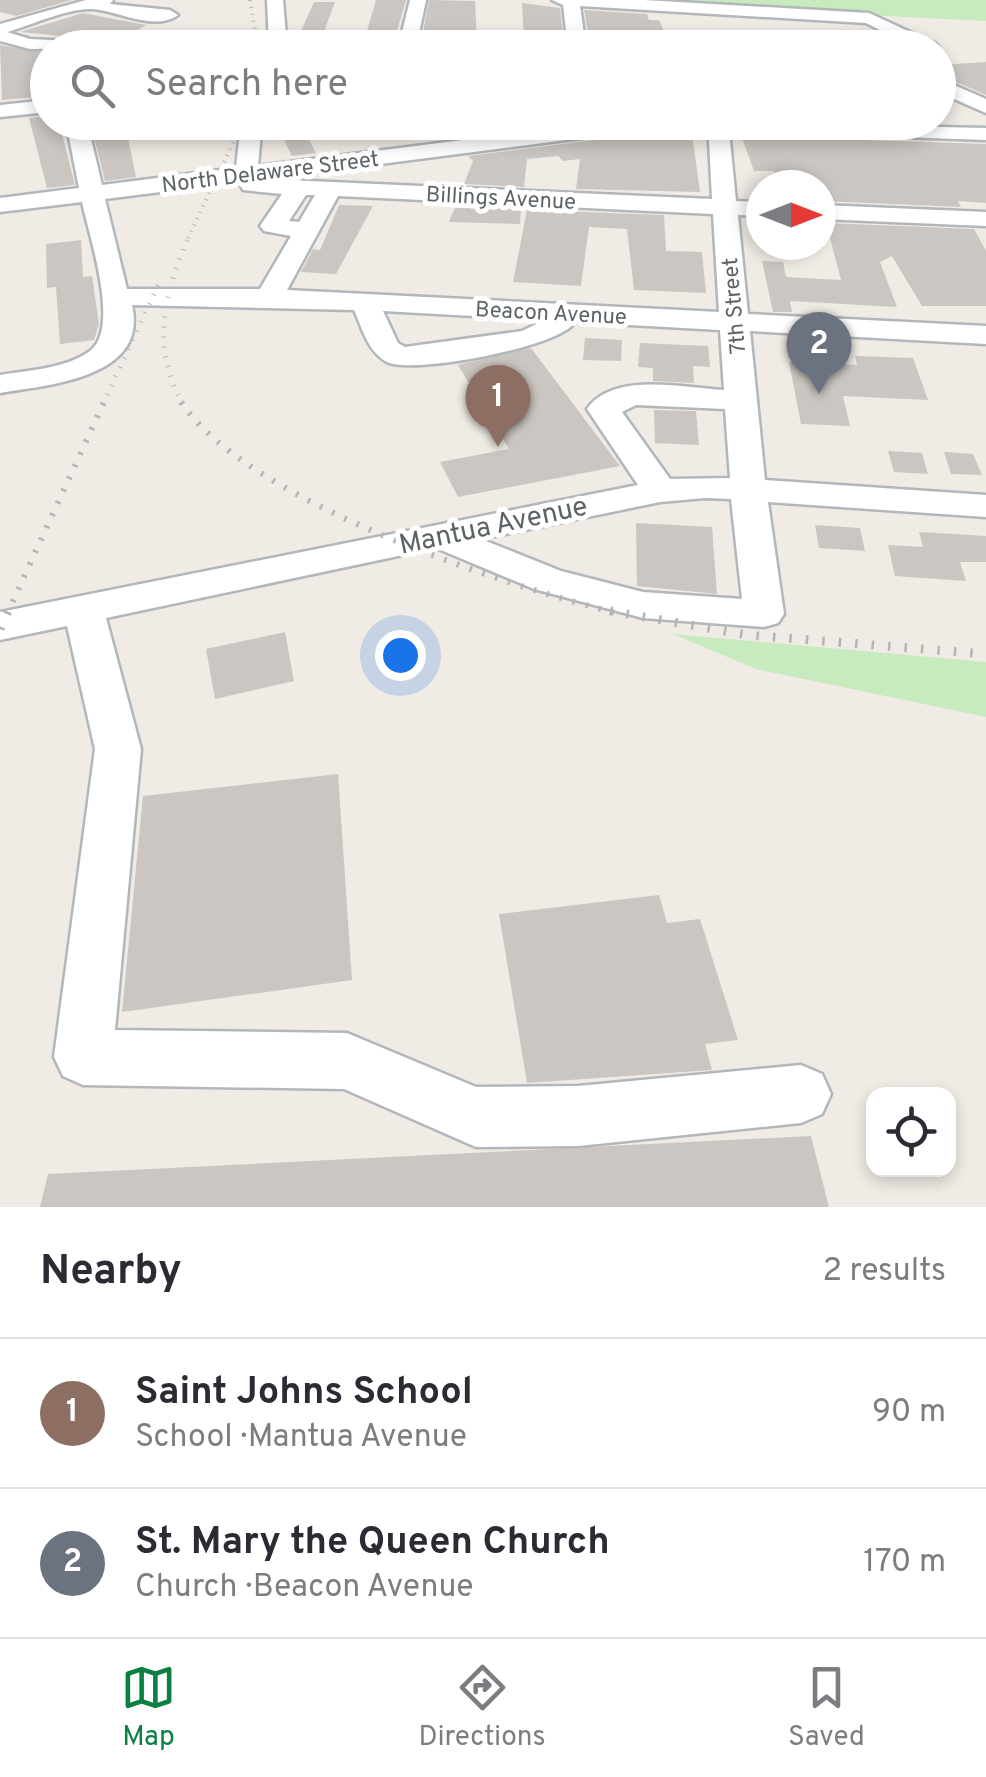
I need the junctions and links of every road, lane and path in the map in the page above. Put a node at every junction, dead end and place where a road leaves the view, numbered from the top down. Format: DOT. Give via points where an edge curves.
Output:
graph roads {
  1 [pos="275,0"];
  2 [pos="418,0"];
  3 [pos="560,0"];
  4 [pos="571,0"];
  5 [pos="98,2"];
  6 [pos="659,4"];
  7 [pos="784,12"];
  8 [pos="692,15"];
  9 [pos="828,17"];
  10 [pos="737,21"];
  11 [pos="152,30"];
  12 [pos="277,30"];
  13 [pos="411,30"];
  14 [pos="575,30"];
  15 [pos="675,30"];
  16 [pos="771,30"];
  17 [pos="805,30"];
  18 [pos="860,30"];
  19 [pos="893,30"];
  20 [pos="0,33"];
  21 [pos="30,44"];
  22 [pos="986,81"];
  23 [pos="956,84"];
  24 [pos="956,93"];
  25 [pos="986,107"];
  26 [pos="30,108"];
  27 [pos="0,111"];
  28 [pos="956,133"];
  29 [pos="986,134"];
  30 [pos="80,140"];
  31 [pos="248,140"];
  32 [pos="444,140"];
  33 [pos="511,140"];
  34 [pos="719,140"];
  35 [pos="451,148"];
  36 [pos="250,180"];
  37 [pos="330,190"];
  38 [pos="92,193"];
  39 [pos="294,195"];
  40 [pos="0,205"];
  41 [pos="725,207"];
  42 [pos="746,208"];
  43 [pos="836,213"];
  44 [pos="986,219"];
  45 [pos="307,230"];
  46 [pos="117,297"];
  47 [pos="269,298"];
  48 [pos="364,302"];
  49 [pos="563,313"];
  50 [pos="734,322"];
  51 [pos="986,335"];
  52 [pos="0,384"];
  53 [pos="741,400"];
  54 [pos="748,490"];
  55 [pos="660,491"];
  56 [pos="986,506"];
  57 [pos="439,536"];
  58 [pos="84,610"];
  59 [pos="3,626"];
  60 [pos="800,1094"];
  1 -- 12 [label="street"];
  2 -- 13 [label="street"];
  3 -- 4 [label="street"];
  4 -- 6 [label="street"];
  4 -- 14 [label="street"];
  5 -- 11 [label="street" via="132,14 170,15"];
  5 -- 20 [label="street"];
  6 -- 10 [label="street" via="716,7"];
  6 -- 15 [label="street"];
  7 -- 9 [label="street"];
  7 -- 10 [label="street"];
  7 -- 17 [label="street" via="814,28"];
  8 -- 10 [label="street" via="701,28"];
  9 -- 18 [label="street"];
  9 -- 19 [label="street" via="869,18"];
  10 -- 16 [label="street"];
  20 -- 21 [label="street"];
  22 -- 23 [label="street"];
  24 -- 25 [label="street"];
  26 -- 27 [label="street"];
  28 -- 29 [label="street"];
  30 -- 38 [label="street"];
  31 -- 36 [label="street"];
  32 -- 35 [label="street"];
  33 -- 35 [label="street, North Delaware Street"];
  34 -- 41 [label="street, 7th Street"];
  35 -- 36 [label="street, North Delaware Street"];
  36 -- 38 [label="street, North Delaware Street"];
  36 -- 39 [label="street, Billings Avenue" via="244,200"];
  37 -- 39 [label="street, Billings Avenue"];
  37 -- 41 [label="street, Billings Avenue"];
  37 -- 45 [label="street"];
  38 -- 40 [label="street, North Delaware Street"];
  38 -- 46 [label="street"];
  39 -- 45 [label="street" via="275,230"];
  41 -- 42 [label="street, Billings Avenue"];
  41 -- 50 [label="street, 7th Street"];
  43 -- 44 [label="street"];
  45 -- 47 [label="street"];
  46 -- 47 [label="street, Beacon Avenue"];
  46 -- 52 [label="street" via="121,321 106,354 54,375"];
  47 -- 48 [label="street, Beacon Avenue"];
  48 -- 49 [label="street, Beacon Avenue"];
  48 -- 49 [label="street" via="386,348 400,357 529,340 560,324"];
  49 -- 50 [label="street, Beacon Avenue"];
  50 -- 51 [label="street, Beacon Avenue"];
  50 -- 53 [label="street, 7th Street"];
  53 -- 54 [label="street, 7th Street"];
  53 -- 55 [label="street" via="632,395 603,410"];
  54 -- 55 [label="street, Mantua Avenue"];
  54 -- 56 [label="street, Mantua Avenue"];
  54 -- 57 [label="street, 7th Street" via="764,614 643,605 548,580"];
  55 -- 57 [label="street, Mantua Avenue"];
  57 -- 58 [label="street, Mantua Avenue"];
  58 -- 59 [label="street, Mantua Avenue"];
  58 -- 60 [label="street" via="118,750 83,1057 347,1061 476,1118 578,1116"];
}
